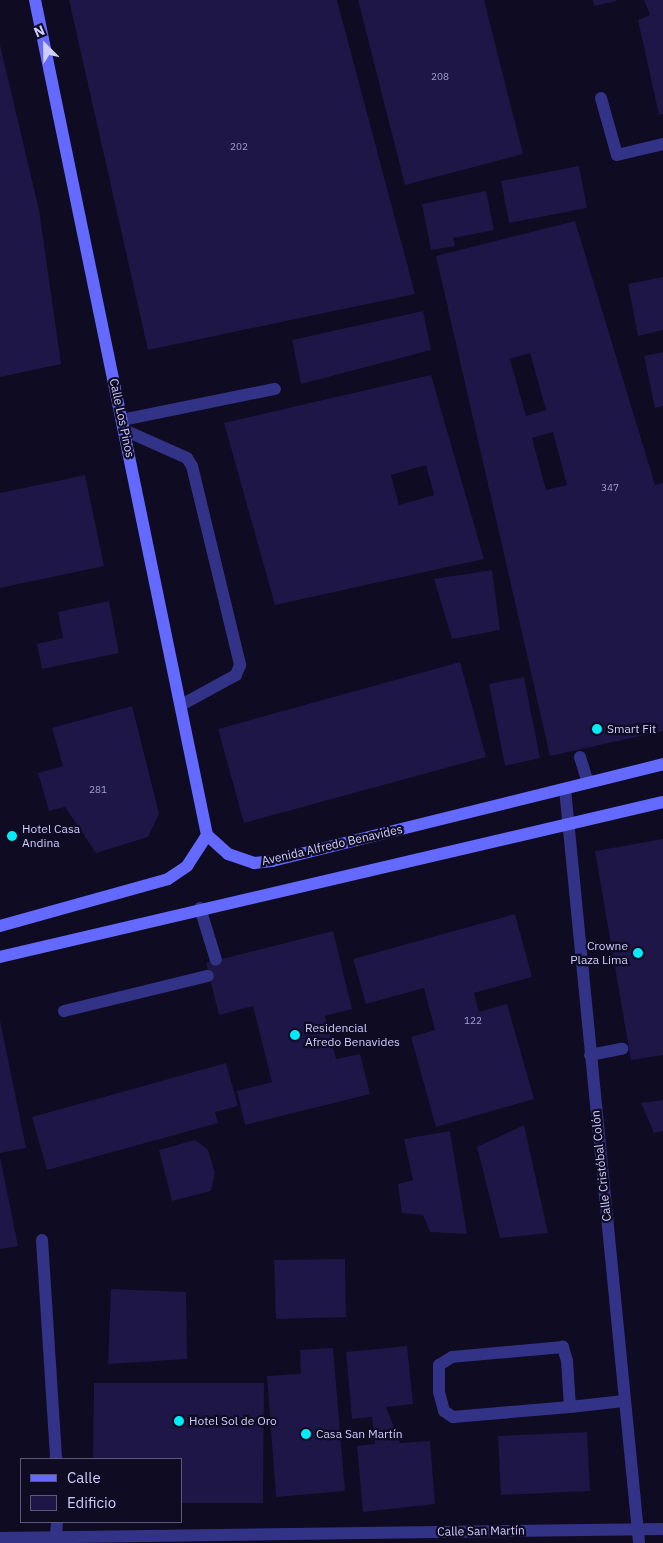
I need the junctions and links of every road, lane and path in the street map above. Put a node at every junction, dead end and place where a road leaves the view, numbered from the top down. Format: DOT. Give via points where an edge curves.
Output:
graph roads {
  1 [pos="35,0"];
  2 [pos="601,98"];
  3 [pos="663,144"];
  4 [pos="274,389"];
  5 [pos="123,425"];
  6 [pos="181,705"];
  7 [pos="580,757"];
  8 [pos="663,764"];
  9 [pos="588,783"];
  10 [pos="565,789"];
  11 [pos="663,802"];
  12 [pos="568,824"];
  13 [pos="207,836"];
  14 [pos="200,908"];
  15 [pos="0,926"];
  16 [pos="0,957"];
  17 [pos="216,960"];
  18 [pos="208,976"];
  19 [pos="64,1011"];
  20 [pos="622,1049"];
  21 [pos="590,1055"];
  22 [pos="42,1240"];
  23 [pos="624,1401"];
  24 [pos="570,1407"];
  25 [pos="56,1458"];
  26 [pos="57,1523"];
  27 [pos="638,1529"];
  28 [pos="663,1529"];
  29 [pos="0,1538"];
  30 [pos="56,1540"];
  31 [pos="639,1543"];
  1 -- 5 [label="main road, Calle Los Pinos"];
  2 -- 3 [label="street" via="617,156"];
  4 -- 5 [label="street"];
  5 -- 6 [label="main road, Calle Los Pinos"];
  5 -- 6 [label="street" via="187,458 192,466 240,665 236,675"];
  6 -- 13 [label="main road, Calle Los Pinos"];
  7 -- 9 [label="street"];
  8 -- 9 [label="main road, Avenida Alfredo Benavides"];
  9 -- 10 [label="main road, Avenida Alfredo Benavides"];
  10 -- 12 [label="street, Calle Cristóbal Colón"];
  10 -- 13 [label="main road, Avenida Alfredo Benavides" via="254,863 228,854"];
  11 -- 12 [label="main road"];
  12 -- 14 [label="main road"];
  12 -- 21 [label="street, Calle Cristóbal Colón"];
  13 -- 15 [label="main road" via="187,866 168,879"];
  14 -- 16 [label="main road"];
  14 -- 17 [label="street"];
  18 -- 19 [label="street"];
  20 -- 21 [label="street"];
  21 -- 23 [label="street, Calle Cristóbal Colón"];
  22 -- 25 [label="street"];
  23 -- 24 [label="street"];
  23 -- 27 [label="street, Calle Cristóbal Colón"];
  24 -- 24 [label="street" via="563,1347 452,1357 439,1365 439,1392 444,1411 453,1418"];
  26 -- 30 [label="street"];
  27 -- 28 [label="street, Calle San Martín"];
  27 -- 30 [label="street, Calle San Martín"];
  27 -- 31 [label="street, Calle Cristóbal Colón"];
  29 -- 30 [label="street, Calle San Martín"];
}
